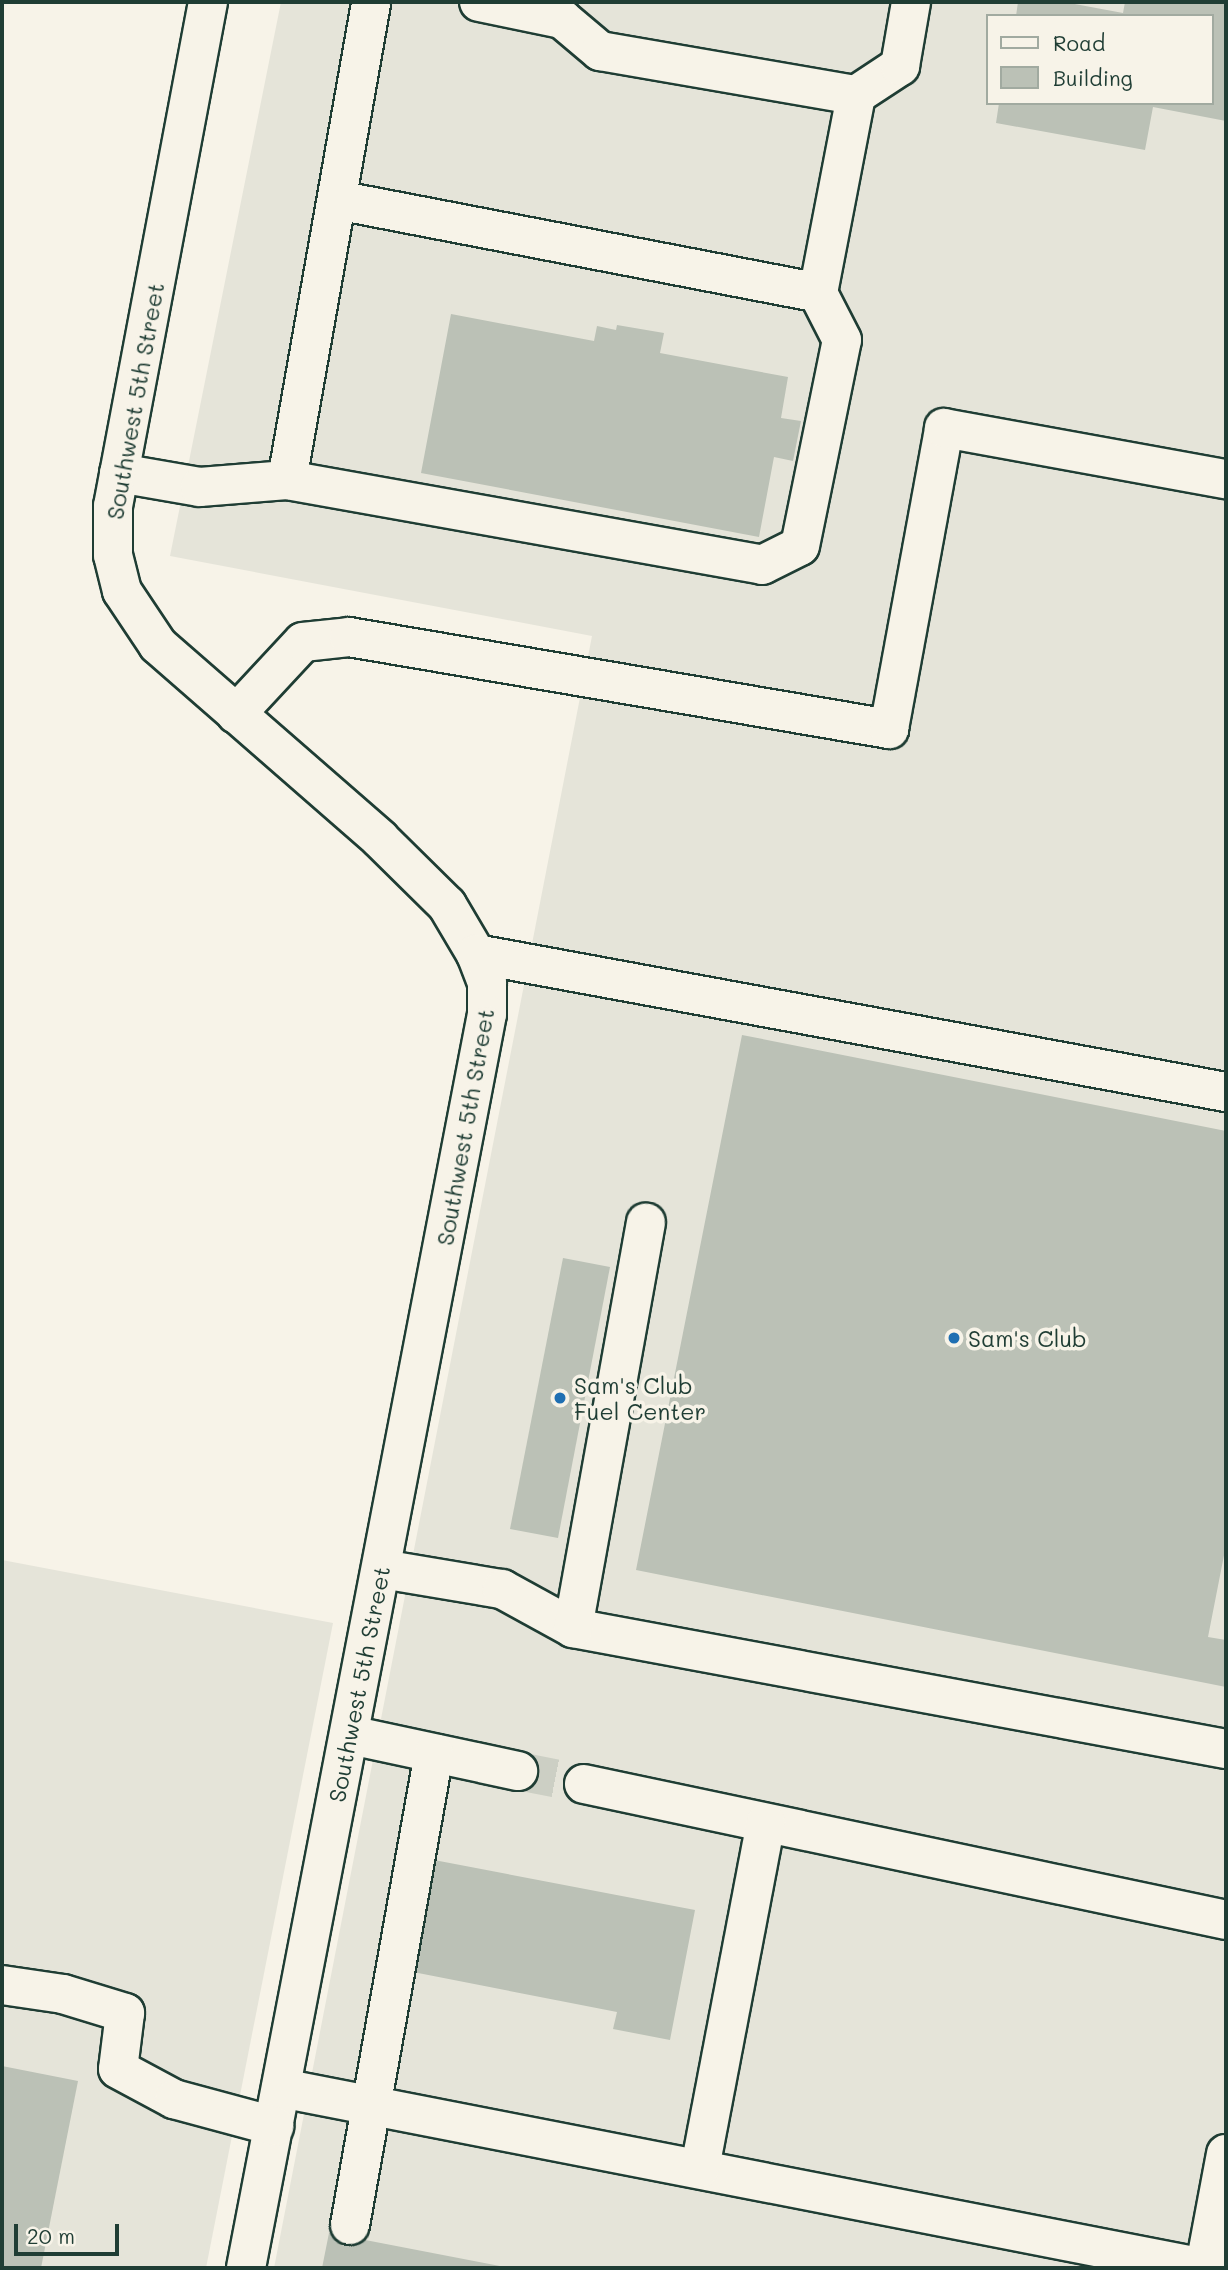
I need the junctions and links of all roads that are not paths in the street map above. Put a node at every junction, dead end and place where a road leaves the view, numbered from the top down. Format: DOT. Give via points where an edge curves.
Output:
graph roads {
  1 [pos="208,2"];
  2 [pos="372,2"];
  3 [pos="479,2"];
  4 [pos="911,2"];
  5 [pos="856,95"];
  6 [pos="337,200"];
  7 [pos="818,293"];
  8 [pos="119,473"];
  9 [pos="1226,479"];
  10 [pos="287,480"];
  11 [pos="236,714"];
  12 [pos="476,954"];
  13 [pos="1226,1093"];
  14 [pos="646,1223"];
  15 [pos="382,1569"];
  16 [pos="573,1628"];
  17 [pos="350,1735"];
  18 [pos="1226,1749"];
  19 [pos="434,1753"];
  20 [pos="518,1771"];
  21 [pos="583,1784"];
  22 [pos="766,1823"];
  23 [pos="1226,1920"];
  24 [pos="2,1985"];
  25 [pos="281,2088"];
  26 [pos="370,2105"];
  27 [pos="274,2126"];
  28 [pos="1226,2154"];
  29 [pos="700,2168"];
  30 [pos="350,2225"];
  31 [pos="1205,2267"];
  32 [pos="246,2268"];
  1 -- 8 [label="street, Southwest 5th Street"];
  2 -- 6 [label="street"];
  3 -- 5 [label="street" via="562,19 600,51"];
  4 -- 5 [label="street" via="900,66"];
  5 -- 7 [label="street"];
  6 -- 7 [label="street"];
  6 -- 10 [label="street"];
  7 -- 10 [label="street" via="842,340 800,546 762,565"];
  8 -- 10 [label="street" via="200,487"];
  8 -- 11 [label="street, Southwest 5th Street" via="113,506 113,555 122,591 158,645"];
  9 -- 11 [label="street" via="944,428 889,729 349,637 303,642"];
  11 -- 12 [label="street, Southwest 5th Street" via="419,877 465,929"];
  12 -- 13 [label="street"];
  12 -- 15 [label="street, Southwest 5th Street" via="487,984 481,1062"];
  14 -- 16 [label="street"];
  15 -- 16 [label="street" via="502,1590"];
  15 -- 17 [label="street, Southwest 5th Street"];
  16 -- 18 [label="street"];
  17 -- 19 [label="street"];
  17 -- 25 [label="street, Southwest 5th Street"];
  19 -- 20 [label="street"];
  19 -- 26 [label="street"];
  21 -- 22 [label="street"];
  22 -- 23 [label="street"];
  22 -- 29 [label="street"];
  24 -- 27 [label="street" via="63,1994 125,2013 118,2069 174,2099"];
  25 -- 26 [label="street"];
  25 -- 27 [label="street, Southwest 5th Street"];
  26 -- 29 [label="street"];
  26 -- 30 [label="street"];
  27 -- 32 [label="street, Southwest 5th Street"];
  28 -- 31 [label="street"];
  29 -- 31 [label="street"];
}
